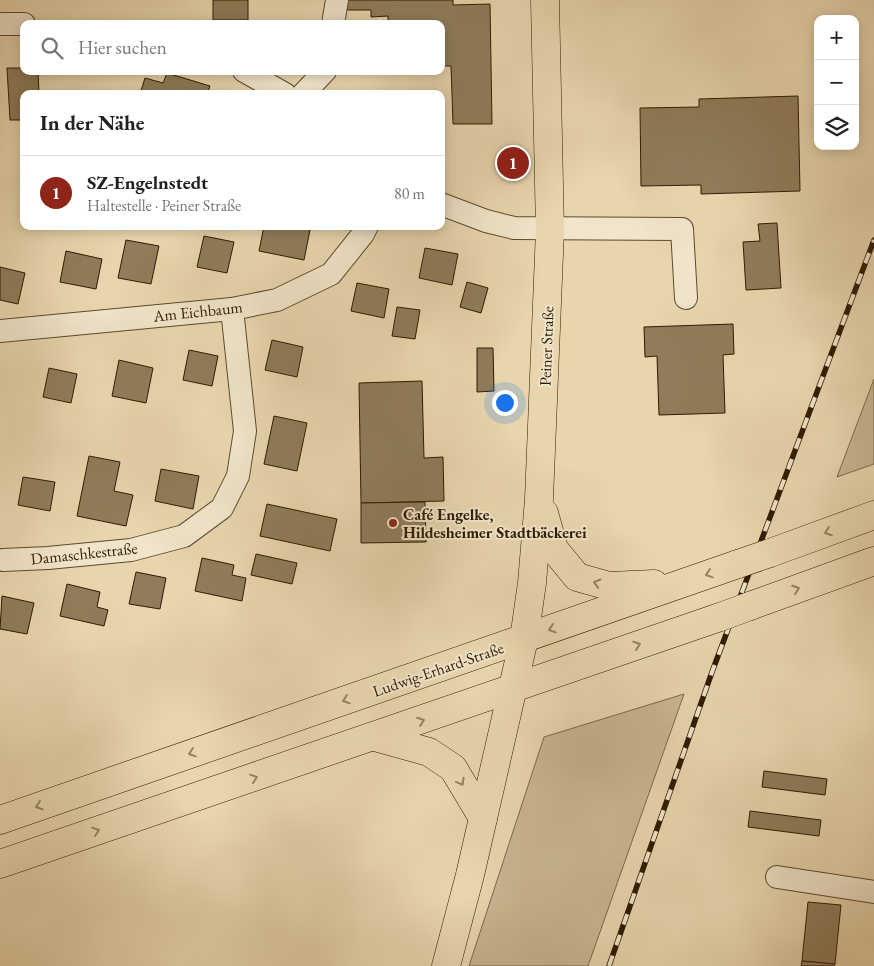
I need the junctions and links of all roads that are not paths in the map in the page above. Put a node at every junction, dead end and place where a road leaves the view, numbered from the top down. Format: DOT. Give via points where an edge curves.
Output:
graph roads {
  1 [pos="337,0"];
  2 [pos="545,0"];
  3 [pos="334,20"];
  4 [pos="0,24"];
  5 [pos="20,24"];
  6 [pos="251,75"];
  7 [pos="321,75"];
  8 [pos="278,90"];
  9 [pos="307,90"];
  10 [pos="445,206"];
  11 [pos="365,230"];
  12 [pos="550,230"];
  13 [pos="686,298"];
  14 [pos="232,309"];
  15 [pos="0,331"];
  16 [pos="539,499"];
  17 [pos="874,515"];
  18 [pos="3,560"];
  19 [pos="874,561"];
  20 [pos="680,583"];
  21 [pos="524,639"];
  22 [pos="513,689"];
  23 [pos="375,737"];
  24 [pos="483,818"];
  25 [pos="0,820"];
  26 [pos="0,864"];
  27 [pos="777,877"];
  28 [pos="874,892"];
  29 [pos="446,966"];
  1 -- 3 [label="street"];
  2 -- 12 [label="main road, Peiner Straße"];
  4 -- 5 [label="street"];
  6 -- 8 [label="street"];
  7 -- 9 [label="street"];
  10 -- 12 [label="street" via="514,228"];
  11 -- 14 [label="street, Am Eichbaum" via="331,274 277,300"];
  12 -- 13 [label="street" via="682,229"];
  12 -- 16 [label="main road, Peiner Straße"];
  14 -- 15 [label="street, Am Eichbaum"];
  14 -- 18 [label="street, Damaschkestraße" via="245,431 238,476 222,508 184,536 131,550"];
  20 -- 16 [label="main road, one-way" via="609,586 577,577 554,549"];
  16 -- 21 [label="main road, Peiner Straße"];
  17 -- 20 [label="main road, Ludwig-Erhard-Straße, one-way, bridge"];
  22 -- 19 [label="main road, one-way, bridge"];
  20 -- 21 [label="main road, Ludwig-Erhard-Straße, one-way"];
  21 -- 22 [label="main road, Peiner Straße"];
  21 -- 25 [label="main road, Ludwig-Erhard-Straße, one-way"];
  23 -- 22 [label="main road, one-way"];
  22 -- 24 [label="main road, Peiner Straße"];
  23 -- 24 [label="main road, one-way" via="430,752 453,768"];
  26 -- 23 [label="main road, one-way"];
  24 -- 29 [label="main road, Peiner Straße"];
  27 -- 28 [label="street"];
}
